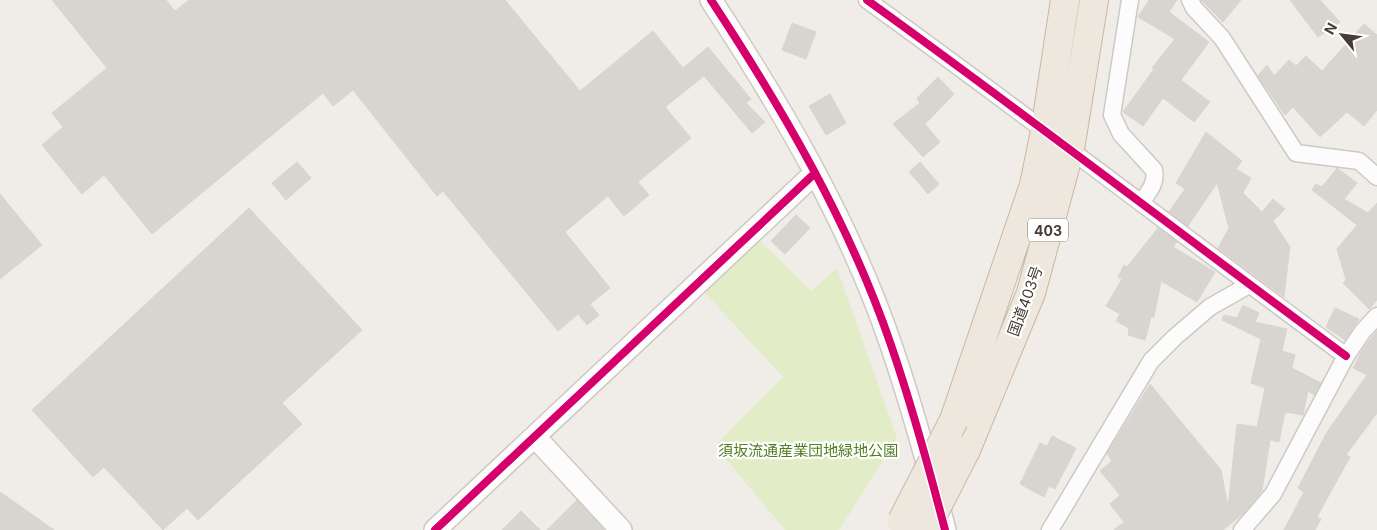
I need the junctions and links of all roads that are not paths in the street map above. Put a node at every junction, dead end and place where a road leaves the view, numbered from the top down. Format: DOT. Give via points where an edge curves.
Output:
graph roads {
  1 [pos="711,0"];
  2 [pos="867,0"];
  3 [pos="1065,0"];
  4 [pos="1094,0"];
  5 [pos="1130,0"];
  6 [pos="1190,0"];
  7 [pos="1045,130"];
  8 [pos="1070,149"];
  9 [pos="815,174"];
  10 [pos="1377,177"];
  11 [pos="1141,203"];
  12 [pos="1250,285"];
  13 [pos="1377,316"];
  14 [pos="1346,356"];
  15 [pos="535,437"];
  16 [pos="908,527"];
  17 [pos="435,530"];
  18 [pos="621,530"];
  19 [pos="945,530"];
  20 [pos="1050,530"];
  21 [pos="1242,530"];
  1 -- 9 [label="street" via="778,106"];
  2 -- 7 [label="street"];
  3 -- 7 [label="highway, 国道403号 / 403"];
  4 -- 8 [label="highway, 国道403号 / 403"];
  5 -- 11 [label="street" via="1112,115 1121,134 1154,170 1156,178"];
  6 -- 10 [label="street" via="1222,38 1296,153 1359,161"];
  7 -- 8 [label="street"];
  7 -- 16 [label="highway, 国道403号 / 403, bridge" via="1034,185 954,420"];
  8 -- 11 [label="street"];
  8 -- 16 [label="highway, 国道403号 / 403, bridge" via="1031,294 966,450"];
  9 -- 15 [label="street"];
  9 -- 19 [label="street" via="841,224 891,344 922,440"];
  11 -- 12 [label="street"];
  12 -- 14 [label="street"];
  12 -- 20 [label="street" via="1210,307 1151,361"];
  13 -- 14 [label="street"];
  14 -- 21 [label="street" via="1273,494"];
  15 -- 17 [label="street"];
  15 -- 18 [label="street"];
}
